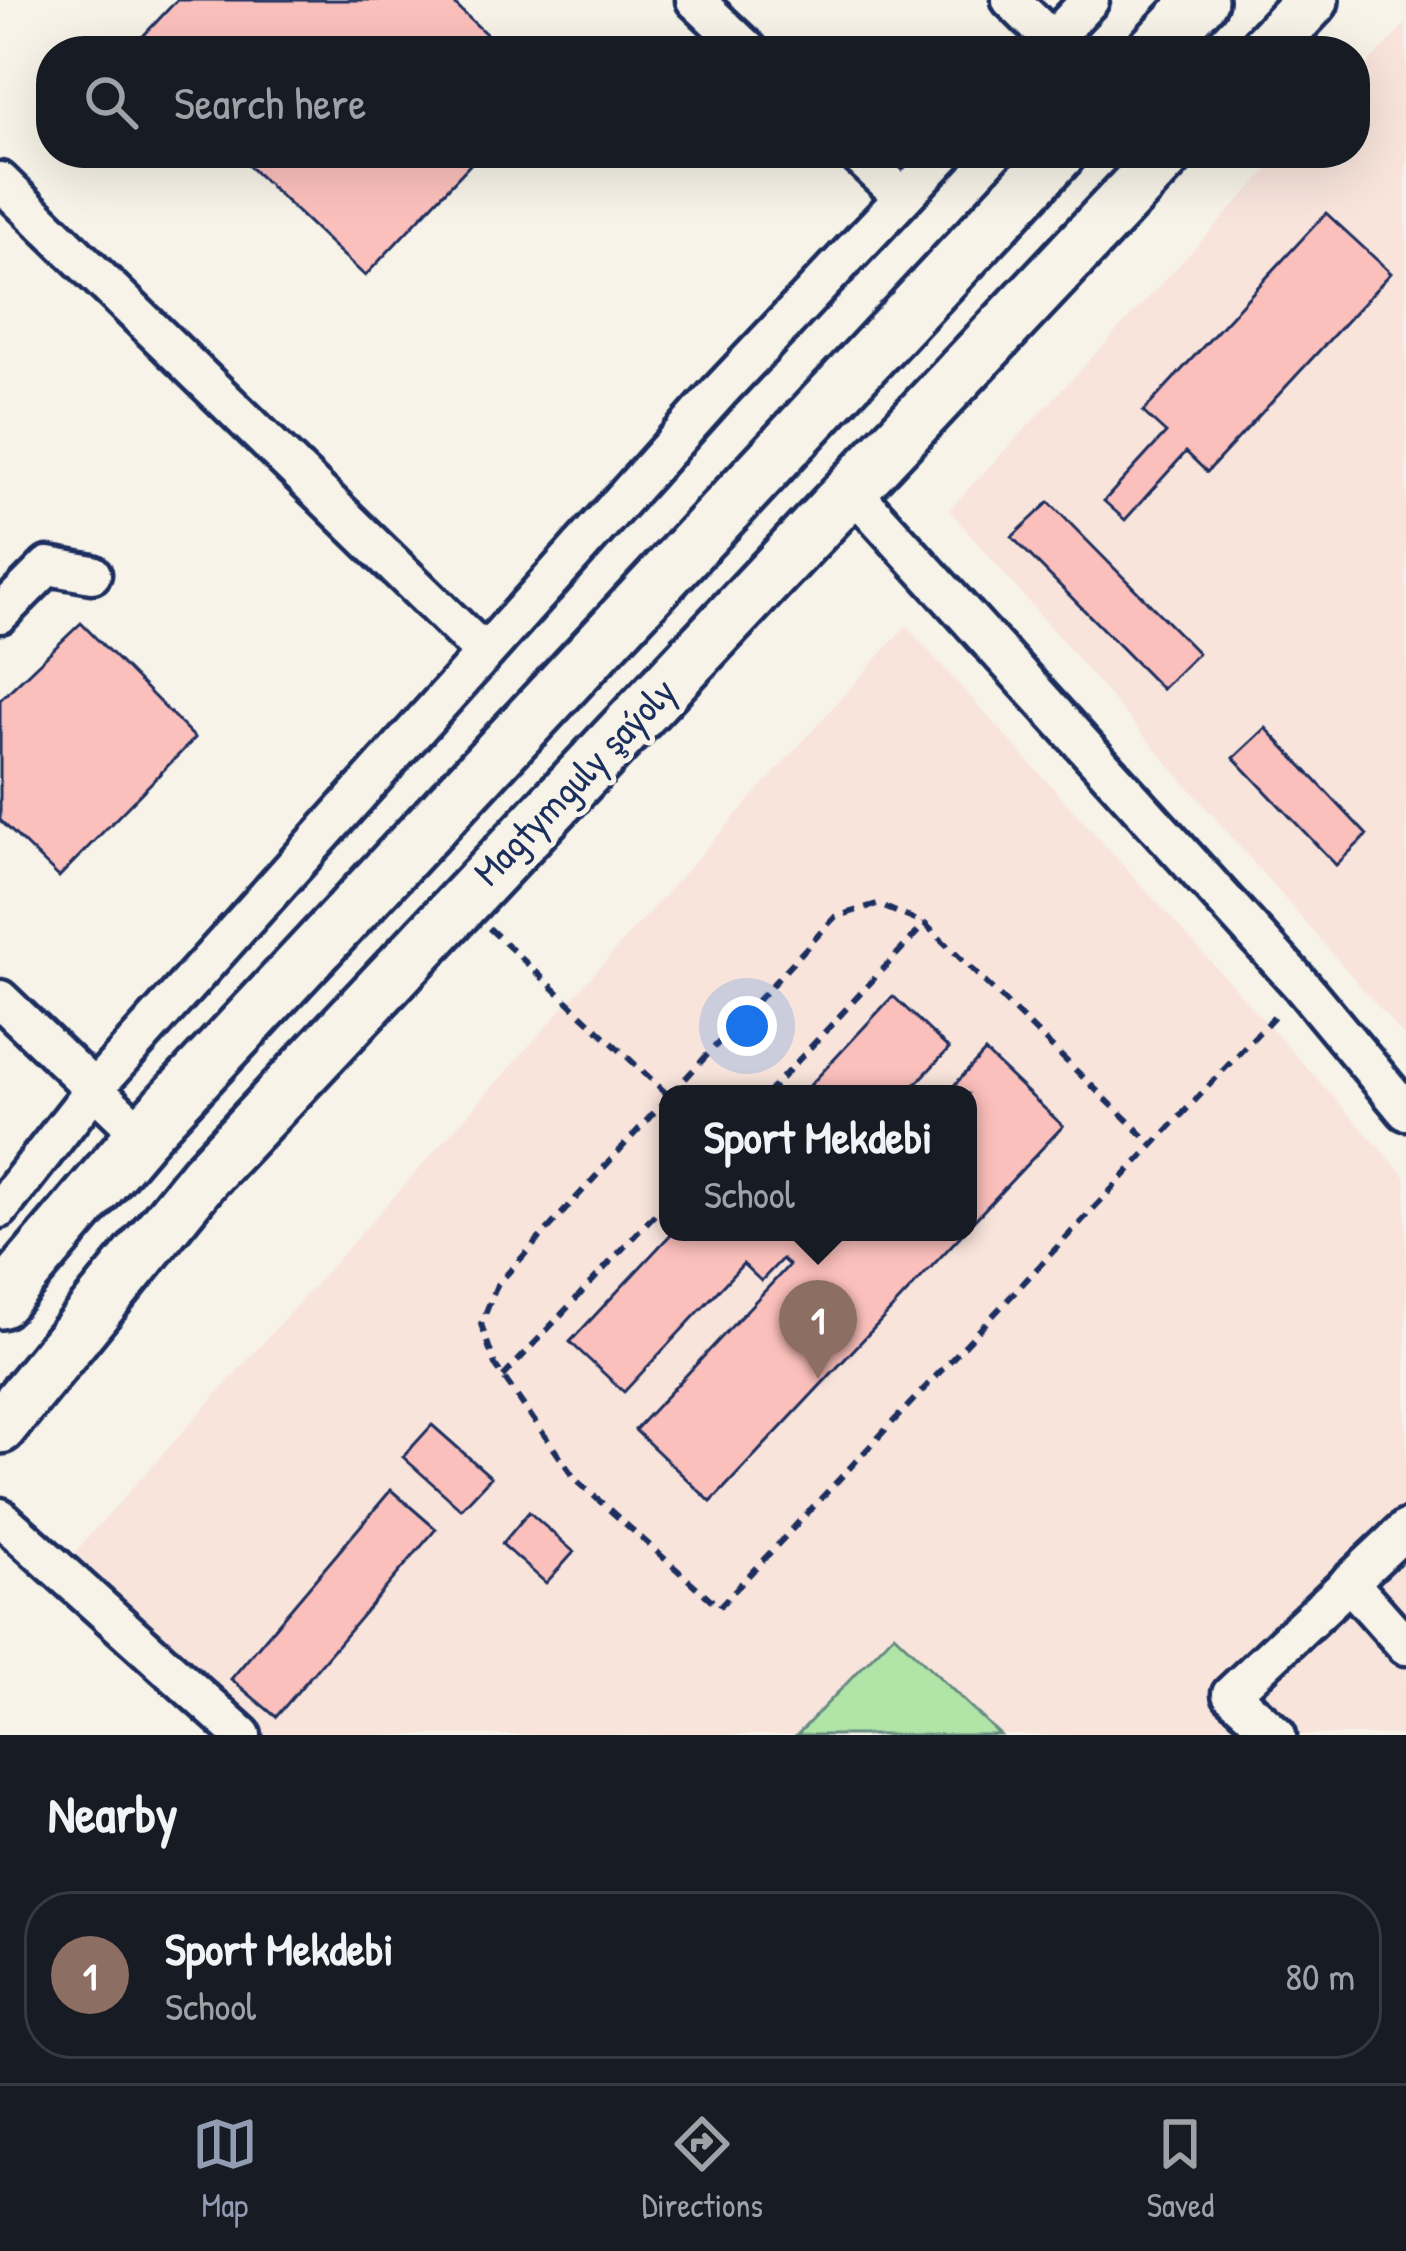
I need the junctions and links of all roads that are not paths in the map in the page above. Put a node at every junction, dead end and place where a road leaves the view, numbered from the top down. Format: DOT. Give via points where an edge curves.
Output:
graph roads {
  1 [pos="695,0"];
  2 [pos="1011,0"];
  3 [pos="1090,0"];
  4 [pos="1202,0"];
  5 [pos="1312,0"];
  6 [pos="733,36"];
  7 [pos="1042,36"];
  8 [pos="1062,36"];
  9 [pos="1167,36"];
  10 [pos="1278,36"];
  11 [pos="872,168"];
  12 [pos="931,168"];
  13 [pos="1045,168"];
  14 [pos="1154,168"];
  15 [pos="0,181"];
  16 [pos="903,197"];
  17 [pos="851,489"];
  18 [pos="92,574"];
  19 [pos="0,614"];
  20 [pos="483,652"];
  21 [pos="502,748"];
  22 [pos="553,805"];
  23 [pos="438,817"];
  24 [pos="475,885"];
  25 [pos="0,999"];
  26 [pos="94,1089"];
  27 [pos="1406,1111"];
  28 [pos="142,1135"];
  29 [pos="0,1209"];
  30 [pos="0,1302"];
  31 [pos="0,1427"];
  32 [pos="0,1517"];
  33 [pos="1406,1529"];
  34 [pos="1349,1582"];
  35 [pos="1406,1646"];
  36 [pos="242,1735"];
  37 [pos="1276,1735"];
  1 -- 6 [label="street"];
  2 -- 7 [label="street"];
  3 -- 8 [label="street"];
  4 -- 9 [label="highway"];
  5 -- 10 [label="highway"];
  11 -- 16 [label="street"];
  12 -- 16 [label="street"];
  13 -- 21 [label="highway, Magtymguly şaýoly"];
  14 -- 17 [label="highway, Magtymguly şaýoly"];
  15 -- 20 [label="street"];
  16 -- 20 [label="street"];
  17 -- 22 [label="highway, Magtymguly şaýoly"];
  17 -- 27 [label="street"];
  18 -- 19 [label="street" via="48,566"];
  20 -- 26 [label="street"];
  21 -- 22 [label="highway"];
  21 -- 23 [label="highway, Magtymguly şaýoly"];
  22 -- 24 [label="highway, Magtymguly şaýoly"];
  23 -- 24 [label="highway"];
  23 -- 28 [label="highway, Magtymguly şaýoly"];
  24 -- 31 [label="highway, Magtymguly şaýoly" via="204,1177"];
  25 -- 26 [label="street"];
  26 -- 28 [label="street"];
  26 -- 29 [label="street"];
  28 -- 30 [label="highway, Magtymguly şaýoly"];
  32 -- 36 [label="street"];
  33 -- 34 [label="street"];
  34 -- 35 [label="street"];
  34 -- 37 [label="street" via="1231,1694"];
}
